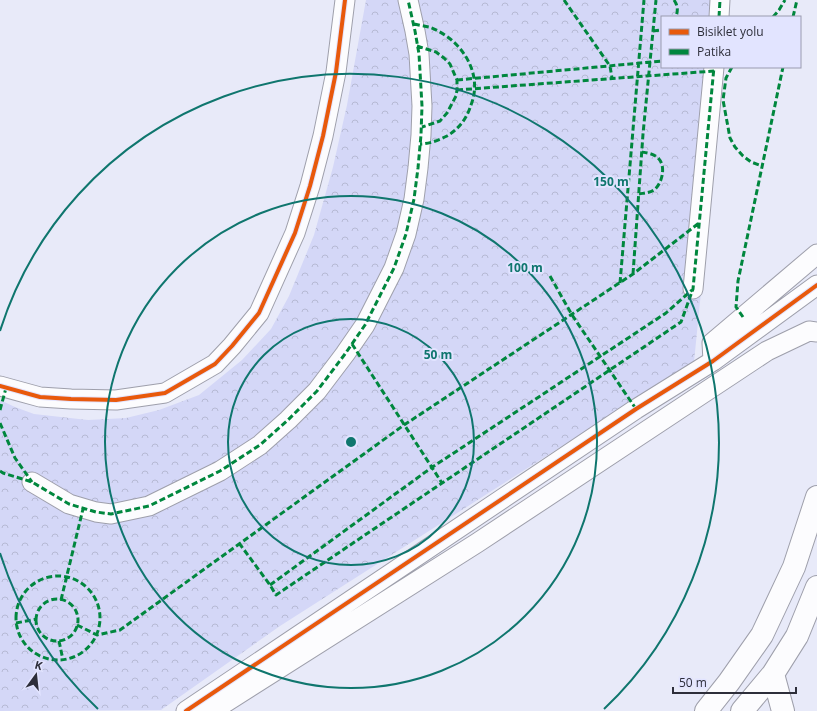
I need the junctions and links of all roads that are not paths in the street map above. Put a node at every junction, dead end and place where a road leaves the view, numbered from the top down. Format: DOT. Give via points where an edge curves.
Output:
graph roads {
  1 [pos="345,0"];
  2 [pos="408,0"];
  3 [pos="720,0"];
  4 [pos="719,16"];
  5 [pos="714,68"];
  6 [pos="817,254"];
  7 [pos="817,285"];
  8 [pos="693,289"];
  9 [pos="817,332"];
  10 [pos="713,361"];
  11 [pos="0,386"];
  12 [pos="32,482"];
  13 [pos="817,497"];
  14 [pos="817,587"];
  15 [pos="773,674"];
  16 [pos="186,711"];
  17 [pos="212,711"];
  18 [pos="706,711"];
  19 [pos="742,711"];
  20 [pos="784,711"];
  1 -- 11 [label="street" via="336,72 323,136 295,233 259,313 232,346 215,364 165,393 116,400 71,399 40,397"];
  2 -- 12 [label="street" via="419,54 422,106 418,168 406,234 394,268 365,325 317,391 260,445 220,471 149,506 111,514 96,512 69,504"];
  3 -- 4 [label="street"];
  5 -- 8 [label="street"];
  6 -- 10 [label="street" via="712,343"];
  7 -- 10 [label="street"];
  9 -- 17 [label="street" via="809,331 767,351 477,543"];
  10 -- 16 [label="street" via="636,409"];
  13 -- 18 [label="main road" via="794,567 762,635"];
  14 -- 15 [label="main road" via="797,636"];
  15 -- 19 [label="main road"];
  15 -- 20 [label="main road"];
}
